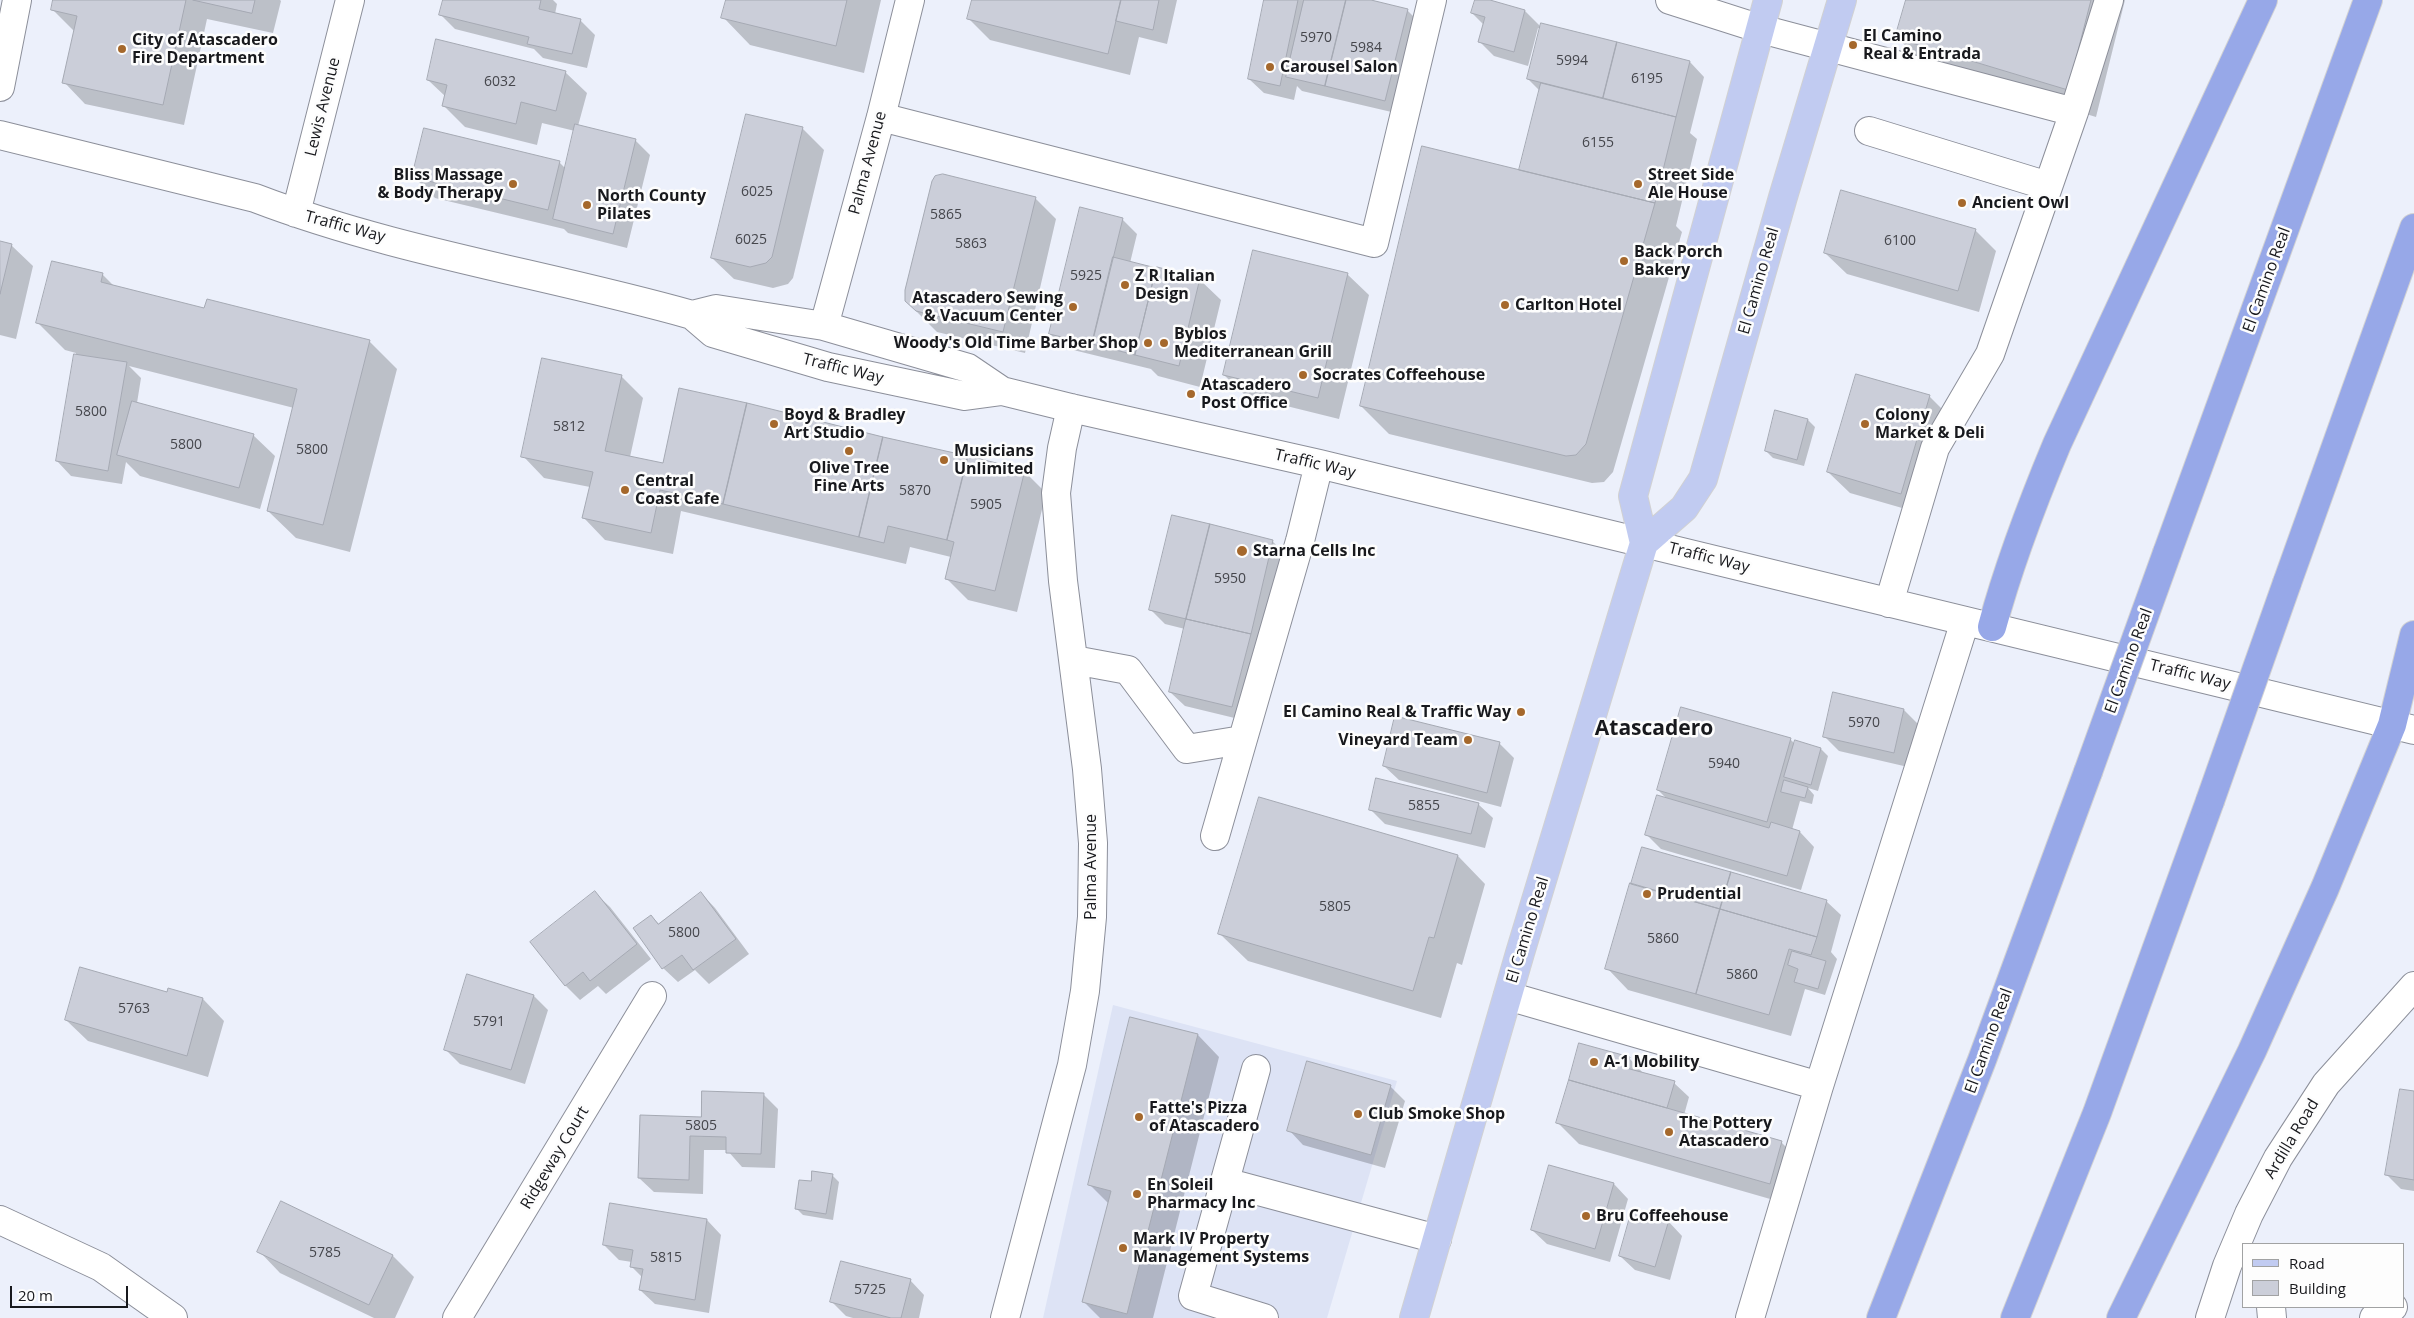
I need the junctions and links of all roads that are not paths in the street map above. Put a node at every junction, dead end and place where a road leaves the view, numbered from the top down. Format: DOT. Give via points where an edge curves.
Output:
graph roads {
  1 [pos="17,0"];
  2 [pos="350,0"];
  3 [pos="910,0"];
  4 [pos="1432,0"];
  5 [pos="1670,0"];
  6 [pos="1768,0"];
  7 [pos="1842,0"];
  8 [pos="2109,0"];
  9 [pos="2263,0"];
  10 [pos="2368,0"];
  11 [pos="1761,29"];
  12 [pos="1829,47"];
  13 [pos="0,87"];
  14 [pos="2074,112"];
  15 [pos="881,116"];
  16 [pos="1869,131"];
  17 [pos="0,135"];
  18 [pos="2048,186"];
  19 [pos="296,213"];
  20 [pos="2414,228"];
  21 [pos="692,315"];
  22 [pos="824,326"];
  23 [pos="1002,390"];
  24 [pos="1071,408"];
  25 [pos="1319,464"];
  26 [pos="1644,543"];
  27 [pos="1889,603"];
  28 [pos="1966,621"];
  29 [pos="1992,627"];
  30 [pos="2414,635"];
  31 [pos="1074,660"];
  32 [pos="2403,728"];
  33 [pos="1242,740"];
  34 [pos="1215,836"];
  35 [pos="2414,986"];
  36 [pos="652,996"];
  37 [pos="1508,996"];
  38 [pos="1256,1069"];
  39 [pos="1819,1086"];
  40 [pos="1225,1182"];
  41 [pos="0,1220"];
  42 [pos="2252,1232"];
  43 [pos="1437,1239"];
  44 [pos="2244,1243"];
  45 [pos="2242,1246"];
  46 [pos="2391,1308"];
  47 [pos="173,1318"];
  48 [pos="457,1318"];
  49 [pos="1004,1318"];
  50 [pos="1264,1318"];
  51 [pos="1414,1318"];
  52 [pos="1750,1318"];
  53 [pos="1881,1318"];
  54 [pos="2015,1318"];
  55 [pos="2122,1318"];
  56 [pos="2210,1318"];
  57 [pos="2374,1318"];
  1 -- 13 [label="street"];
  2 -- 19 [label="street, Lewis Avenue"];
  3 -- 15 [label="street, Palma Avenue"];
  4 -- 15 [label="street" via="1374,243"];
  5 -- 11 [label="street"];
  6 -- 11 [label="main road, El Camino Real"];
  7 -- 12 [label="main road, El Camino Real"];
  8 -- 14 [label="street"];
  9 -- 29 [label="highway" via="2058,444 2008,568"];
  10 -- 53 [label="highway, El Camino Real, bridge" via="1982,1060"];
  11 -- 12 [label="street"];
  11 -- 26 [label="main road, El Camino Real" via="1633,496"];
  12 -- 14 [label="street"];
  12 -- 26 [label="main road, El Camino Real" via="1704,479 1684,508"];
  14 -- 18 [label="street"];
  15 -- 22 [label="street, Palma Avenue"];
  16 -- 18 [label="street"];
  17 -- 19 [label="street, Traffic Way" via="255,198"];
  18 -- 27 [label="street" via="1990,354 1935,448"];
  19 -- 21 [label="street, Traffic Way" via="473,262"];
  20 -- 54 [label="highway, bridge" via="2097,1113"];
  21 -- 22 [label="street, Traffic Way" via="716,309"];
  21 -- 23 [label="street, Traffic Way" via="713,333 828,367 965,396"];
  22 -- 23 [label="street, Traffic Way" via="968,368"];
  23 -- 24 [label="street, Traffic Way"];
  24 -- 25 [label="street, Traffic Way"];
  24 -- 31 [label="street, Palma Avenue" via="1056,493"];
  25 -- 26 [label="street, Traffic Way"];
  25 -- 33 [label="street" via="1300,542"];
  26 -- 27 [label="street, Traffic Way"];
  26 -- 37 [label="main road, El Camino Real"];
  27 -- 28 [label="street, Traffic Way"];
  28 -- 29 [label="street, Traffic Way"];
  28 -- 39 [label="street"];
  29 -- 32 [label="street, Traffic Way"];
  30 -- 32 [label="highway"];
  31 -- 33 [label="street" via="1128,670 1187,749"];
  31 -- 49 [label="street, Palma Avenue" via="1093,843 1092,917 1085,991 1072,1065"];
  32 -- 55 [label="highway" via="2325,888 2175,1213"];
  33 -- 34 [label="street"];
  35 -- 42 [label="street, Ardilla Road" via="2326,1084 2278,1158"];
  36 -- 48 [label="street, Ridgeway Court"];
  37 -- 39 [label="street"];
  37 -- 43 [label="main road, El Camino Real"];
  38 -- 40 [label="street"];
  39 -- 52 [label="street"];
  40 -- 43 [label="street"];
  40 -- 50 [label="street" via="1193,1296"];
  41 -- 47 [label="street" via="100,1267"];
  42 -- 44 [label="street, Ardilla Road"];
  43 -- 51 [label="main road, El Camino Real"];
  45 -- 56 [label="street, Ardilla Road" via="2227,1266"];
  46 -- 57 [label="street"];
}
